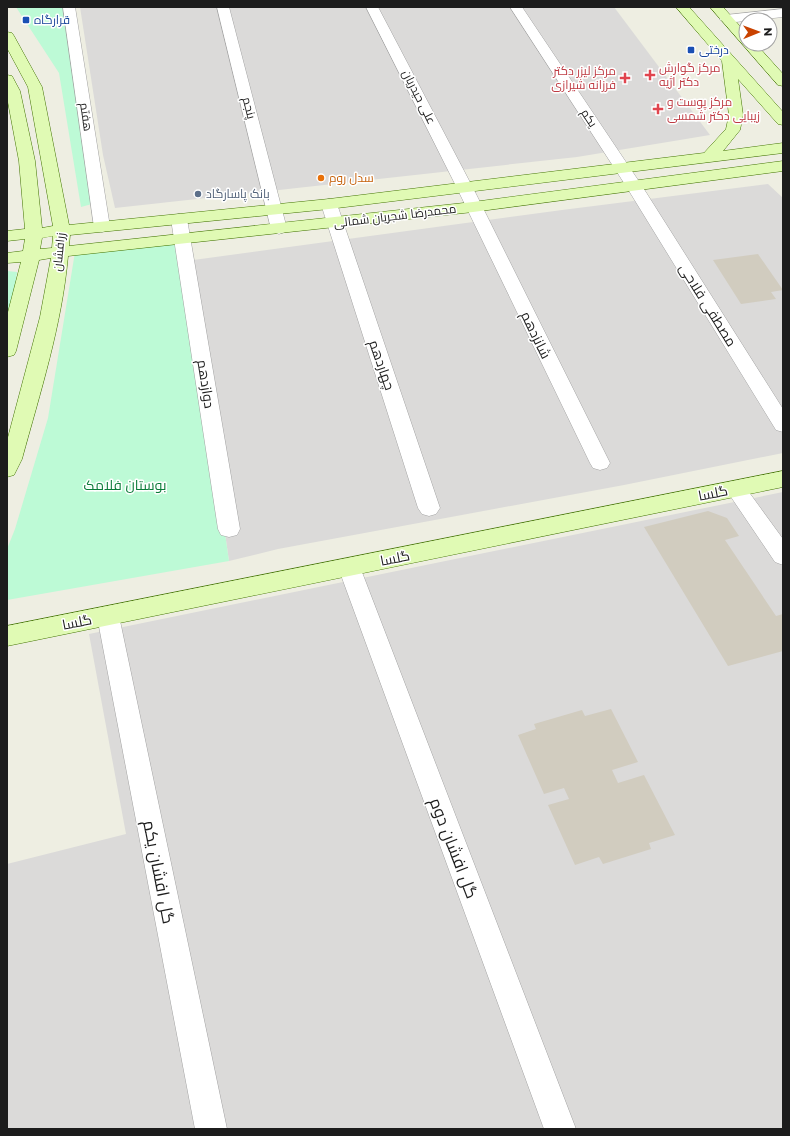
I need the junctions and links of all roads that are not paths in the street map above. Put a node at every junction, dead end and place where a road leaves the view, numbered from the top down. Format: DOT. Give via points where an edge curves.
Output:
graph roads {
  1 [pos="69,7"];
  2 [pos="223,7"];
  3 [pos="372,7"];
  4 [pos="516,7"];
  5 [pos="682,7"];
  6 [pos="716,7"];
  7 [pos="783,13"];
  8 [pos="726,19"];
  9 [pos="738,32"];
  10 [pos="7,36"];
  11 [pos="756,52"];
  12 [pos="729,60"];
  13 [pos="7,79"];
  14 [pos="783,82"];
  15 [pos="783,121"];
  16 [pos="783,148"];
  17 [pos="709,157"];
  18 [pos="783,166"];
  19 [pos="622,169"];
  20 [pos="634,186"];
  21 [pos="465,188"];
  22 [pos="329,204"];
  23 [pos="473,207"];
  24 [pos="274,210"];
  25 [pos="179,219"];
  26 [pos="334,223"];
  27 [pos="102,227"];
  28 [pos="279,229"];
  29 [pos="62,231"];
  30 [pos="34,233"];
  31 [pos="7,236"];
  32 [pos="182,240"];
  33 [pos="61,253"];
  34 [pos="31,256"];
  35 [pos="7,258"];
  36 [pos="7,351"];
  37 [pos="783,424"];
  38 [pos="600,463"];
  39 [pos="7,470"];
  40 [pos="783,479"];
  41 [pos="736,489"];
  42 [pos="429,508"];
  43 [pos="229,529"];
  44 [pos="783,556"];
  45 [pos="349,567"];
  46 [pos="108,616"];
  47 [pos="7,636"];
  48 [pos="211,1129"];
  49 [pos="560,1129"];
  1 -- 27 [label="street, هفتم"];
  2 -- 24 [label="street, پنجم"];
  3 -- 21 [label="street, علی حیدریان"];
  4 -- 19 [label="street, یکم"];
  5 -- 12 [label="street"];
  6 -- 8 [label="street"];
  7 -- 8 [label="street"];
  8 -- 9 [label="street"];
  10 -- 29 [label="street, زرافشان" via="35,87"];
  11 -- 14 [label="street"];
  12 -- 15 [label="street"];
  12 -- 17 [label="street" via="736,115 733,130"];
  13 -- 30 [label="street, زرافشان" via="13,91 27,161"];
  16 -- 17 [label="street, محمدرضا شجریان شمالی"];
  17 -- 19 [label="street, محمدرضا شجریان شمالی"];
  18 -- 20 [label="street, محمدرضا شجریان شمالی"];
  19 -- 20 [label="street, یکم"];
  19 -- 21 [label="street, محمدرضا شجریان شمالی"];
  20 -- 23 [label="street, محمدرضا شجریان شمالی"];
  20 -- 37 [label="street, مصطفی فلاحی"];
  21 -- 22 [label="street, محمدرضا شجریان شمالی"];
  21 -- 23 [label="street, علی حیدریان"];
  22 -- 24 [label="street, محمدرضا شجریان شمالی"];
  22 -- 26 [label="street, چهاردهم"];
  23 -- 26 [label="street, محمدرضا شجریان شمالی"];
  23 -- 38 [label="street, شانزدهم"];
  24 -- 25 [label="street, محمدرضا شجریان شمالی"];
  24 -- 28 [label="street, پنجم"];
  25 -- 27 [label="street, محمدرضا شجریان شمالی"];
  25 -- 32 [label="street, دوازدهم"];
  26 -- 28 [label="street, محمدرضا شجریان شمالی"];
  26 -- 42 [label="street, چهاردهم"];
  27 -- 29 [label="street, محمدرضا شجریان شمالی"];
  28 -- 32 [label="street, محمدرضا شجریان شمالی"];
  29 -- 30 [label="street, محمدرضا شجریان شمالی"];
  29 -- 33 [label="street, زرافشان"];
  30 -- 31 [label="street, محمدرضا شجریان شمالی"];
  30 -- 34 [label="street, زرافشان"];
  32 -- 33 [label="street, محمدرضا شجریان شمالی"];
  32 -- 43 [label="street, دوازدهم"];
  33 -- 34 [label="street, محمدرضا شجریان شمالی"];
  33 -- 39 [label="street, زرافشان" via="43,341"];
  34 -- 35 [label="street, محمدرضا شجریان شمالی"];
  34 -- 36 [label="street, زرافشان"];
  40 -- 41 [label="street, گلسا"];
  41 -- 44 [label="street"];
  41 -- 45 [label="street, گلسا"];
  45 -- 46 [label="street, گلسا"];
  45 -- 49 [label="street, گل افشان دوم"];
  46 -- 47 [label="street, گلسا"];
  46 -- 48 [label="street, گل افشان یکم"];
}
